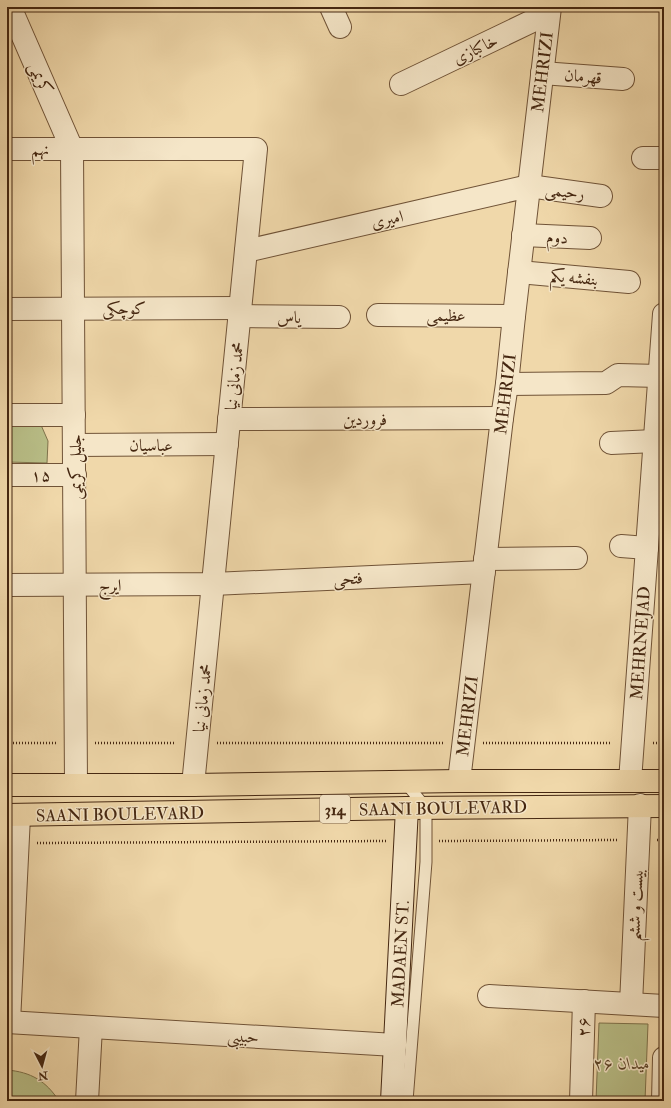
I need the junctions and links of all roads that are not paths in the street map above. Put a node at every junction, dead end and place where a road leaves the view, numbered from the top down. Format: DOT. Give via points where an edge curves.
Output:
graph roads {
  1 [pos="10,7"];
  2 [pos="331,7"];
  3 [pos="550,10"];
  4 [pos="340,27"];
  5 [pos="542,73"];
  6 [pos="623,80"];
  7 [pos="401,84"];
  8 [pos="7,149"];
  9 [pos="72,149"];
  10 [pos="529,186"];
  11 [pos="601,196"];
  12 [pos="523,235"];
  13 [pos="590,238"];
  14 [pos="246,251"];
  15 [pos="519,272"];
  16 [pos="629,282"];
  17 [pos="73,308"];
  18 [pos="7,309"];
  19 [pos="240,312"];
  20 [pos="664,314"];
  21 [pos="378,315"];
  22 [pos="514,316"];
  23 [pos="340,317"];
  24 [pos="660,376"];
  25 [pos="507,384"];
  26 [pos="7,415"];
  27 [pos="74,415"];
  28 [pos="502,418"];
  29 [pos="229,419"];
  30 [pos="658,437"];
  31 [pos="611,443"];
  32 [pos="227,444"];
  33 [pos="74,446"];
  34 [pos="7,475"];
  35 [pos="75,475"];
  36 [pos="657,497"];
  37 [pos="621,546"];
  38 [pos="647,548"];
  39 [pos="576,558"];
  40 [pos="485,565"];
  41 [pos="213,584"];
  42 [pos="7,585"];
  43 [pos="75,585"];
  44 [pos="459,781"];
  45 [pos="630,781"];
  46 [pos="664,781"];
  47 [pos="405,782"];
  48 [pos="76,784"];
  49 [pos="7,785"];
  50 [pos="193,785"];
  51 [pos="640,806"];
  52 [pos="664,806"];
  53 [pos="416,808"];
  54 [pos="13,816"];
  55 [pos="416,841"];
  56 [pos="490,996"];
  57 [pos="584,1001"];
  58 [pos="631,1004"];
  59 [pos="664,1006"];
  60 [pos="8,1022"];
  61 [pos="91,1027"];
  62 [pos="395,1045"];
  63 [pos="664,1058"];
  64 [pos="87,1101"];
  65 [pos="392,1101"];
  66 [pos="407,1101"];
  67 [pos="581,1101"];
  68 [pos="663,1101"];
  1 -- 9 [label="street, کریمی"];
  2 -- 4 [label="street"];
  3 -- 5 [label="street, MEHRIZI"];
  3 -- 7 [label="street, خاکبازی"];
  5 -- 6 [label="street, قهرمان"];
  5 -- 10 [label="street, MEHRIZI"];
  8 -- 9 [label="street, نهم"];
  9 -- 14 [label="street, محمد زمانی نیا" via="256,149"];
  9 -- 17 [label="street, جلیل کریمی"];
  10 -- 11 [label="street, رحیمی"];
  10 -- 12 [label="street, MEHRIZI"];
  10 -- 14 [label="street, امیری"];
  12 -- 13 [label="street, دوم"];
  12 -- 15 [label="street, MEHRIZI"];
  14 -- 19 [label="street, محمد زمانی نیا"];
  15 -- 16 [label="street, بنفشه یکم"];
  15 -- 22 [label="street, MEHRIZI"];
  17 -- 18 [label="street, کوچکی"];
  17 -- 19 [label="street, کوچکی"];
  17 -- 27 [label="street, جلیل کریمی"];
  19 -- 23 [label="street, یاس"];
  19 -- 29 [label="street, محمد زمانی نیا"];
  20 -- 24 [label="street, MEHRNEJAD"];
  21 -- 22 [label="street, عظیمی"];
  22 -- 25 [label="street, MEHRIZI"];
  24 -- 25 [label="street" via="618,375 606,383"];
  24 -- 30 [label="street, MEHRNEJAD"];
  25 -- 28 [label="street, MEHRIZI"];
  26 -- 27 [label="street"];
  27 -- 33 [label="street, جلیل کریمی"];
  28 -- 29 [label="street, فروردین"];
  28 -- 40 [label="street, MEHRIZI"];
  29 -- 32 [label="street, محمد زمانی نیا"];
  30 -- 31 [label="street"];
  30 -- 36 [label="street, MEHRNEJAD"];
  32 -- 33 [label="street, عباسیان"];
  32 -- 41 [label="street, محمد زمانی نیا"];
  33 -- 35 [label="street, جلیل کریمی"];
  34 -- 35 [label="street, ۱۵"];
  35 -- 43 [label="street, جلیل کریمی"];
  36 -- 38 [label="street, MEHRNEJAD"];
  37 -- 38 [label="street"];
  38 -- 45 [label="street, MEHRNEJAD"];
  39 -- 40 [label="street, فتحی"];
  40 -- 41 [label="street, فتحی"];
  40 -- 44 [label="street, MEHRIZI"];
  41 -- 43 [label="street, ایرج"];
  41 -- 50 [label="street, محمد زمانی نیا"];
  42 -- 43 [label="street, ایرج"];
  43 -- 48 [label="street, جلیل کریمی"];
  44 -- 45 [label="main road, SAANI BOULEVARD / 314"];
  44 -- 47 [label="main road, SAANI BOULEVARD / 314"];
  45 -- 46 [label="main road, SAANI BOULEVARD / 314"];
  47 -- 50 [label="main road, SAANI BOULEVARD / 314"];
  47 -- 53 [label="main road"];
  48 -- 49 [label="main road, SAANI BOULEVARD / 314"];
  48 -- 50 [label="main road, SAANI BOULEVARD / 314"];
  51 -- 52 [label="main road, SAANI BOULEVARD / 314"];
  51 -- 53 [label="main road, SAANI BOULEVARD / 314"];
  51 -- 58 [label="street, بیست و ششم"];
  53 -- 54 [label="main road, SAANI BOULEVARD / 314"];
  53 -- 55 [label="street, MADAEN ST."];
  54 -- 60 [label="street" via="18,844"];
  55 -- 62 [label="street, MADAEN ST."];
  55 -- 66 [label="lane" via="426,862"];
  56 -- 57 [label="street"];
  57 -- 58 [label="street"];
  57 -- 67 [label="street, ۲۶"];
  58 -- 59 [label="street"];
  60 -- 61 [label="street, حبیبی"];
  61 -- 62 [label="street, حبیبی"];
  61 -- 64 [label="street"];
  62 -- 65 [label="street, MADAEN ST."];
  63 -- 68 [label="street"];
}
